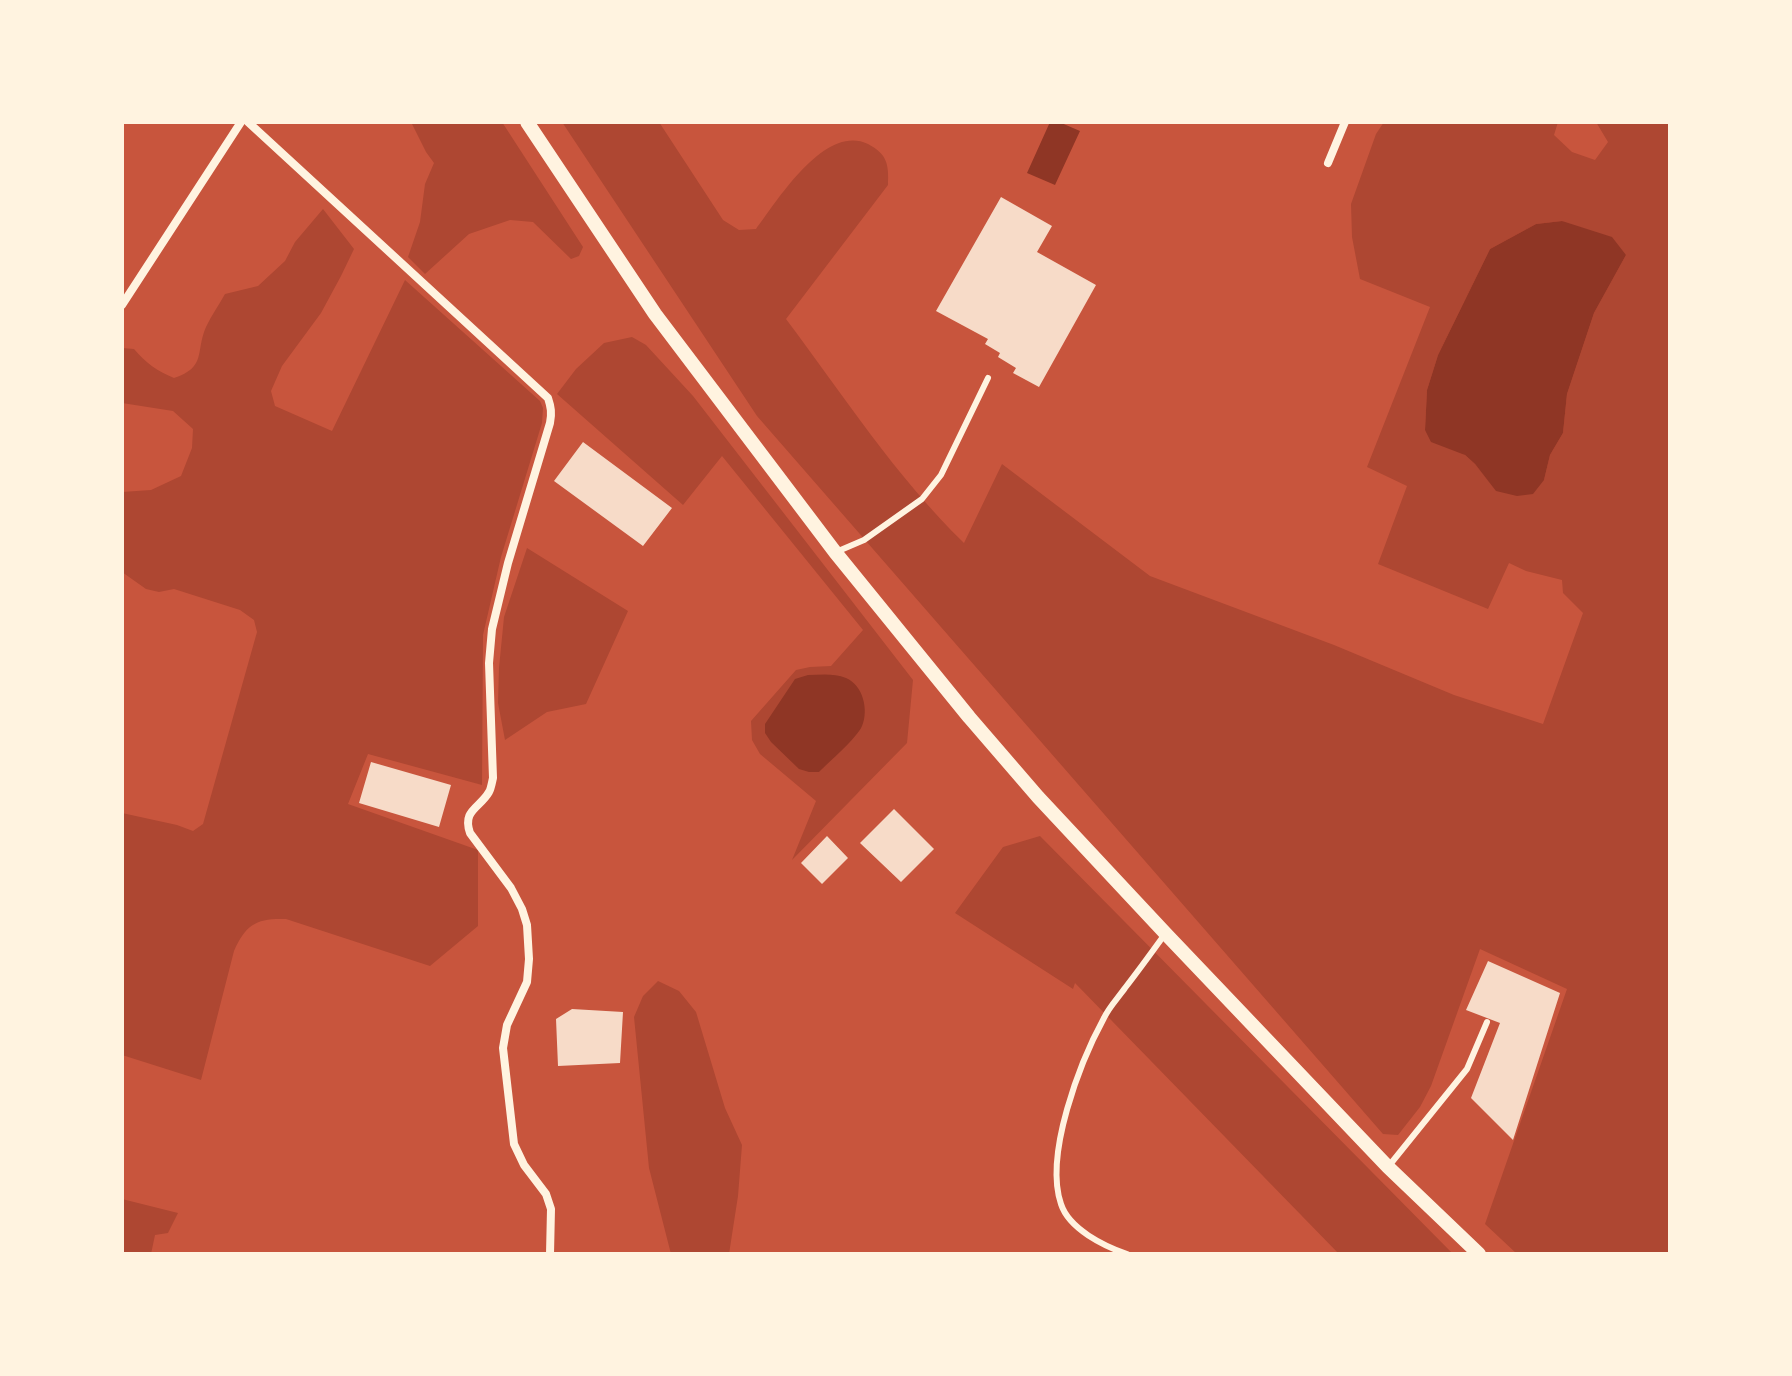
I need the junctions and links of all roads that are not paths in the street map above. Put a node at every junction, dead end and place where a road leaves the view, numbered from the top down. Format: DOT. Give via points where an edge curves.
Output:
graph roads {
  1 [pos="241,122"];
  2 [pos="248,122"];
  3 [pos="527,122"];
  4 [pos="1345,122"];
  5 [pos="1328,163"];
  6 [pos="122,305"];
  7 [pos="988,378"];
  8 [pos="835,552"];
  9 [pos="1166,934"];
  10 [pos="1487,1022"];
  11 [pos="1388,1167"];
  12 [pos="550,1254"];
  13 [pos="1127,1254"];
  14 [pos="1479,1254"];
  1 -- 6 [label="street"];
  2 -- 12 [label="street" via="551,405 492,629 493,778 467,824 511,888 527,925 527,982 507,1025 503,1048 514,1144 551,1209"];
  3 -- 8 [label="street" via="655,314"];
  4 -- 5 [label="street"];
  7 -- 8 [label="lane" via="941,475 922,499 864,540"];
  8 -- 9 [label="street" via="1038,797"];
  9 -- 11 [label="street"];
  9 -- 13 [label="lane" via="1105,1015 1082,1063 1060,1142 1056,1176 1061,1206 1094,1239"];
  10 -- 11 [label="lane" via="1471,1062"];
  11 -- 14 [label="street"];
}
